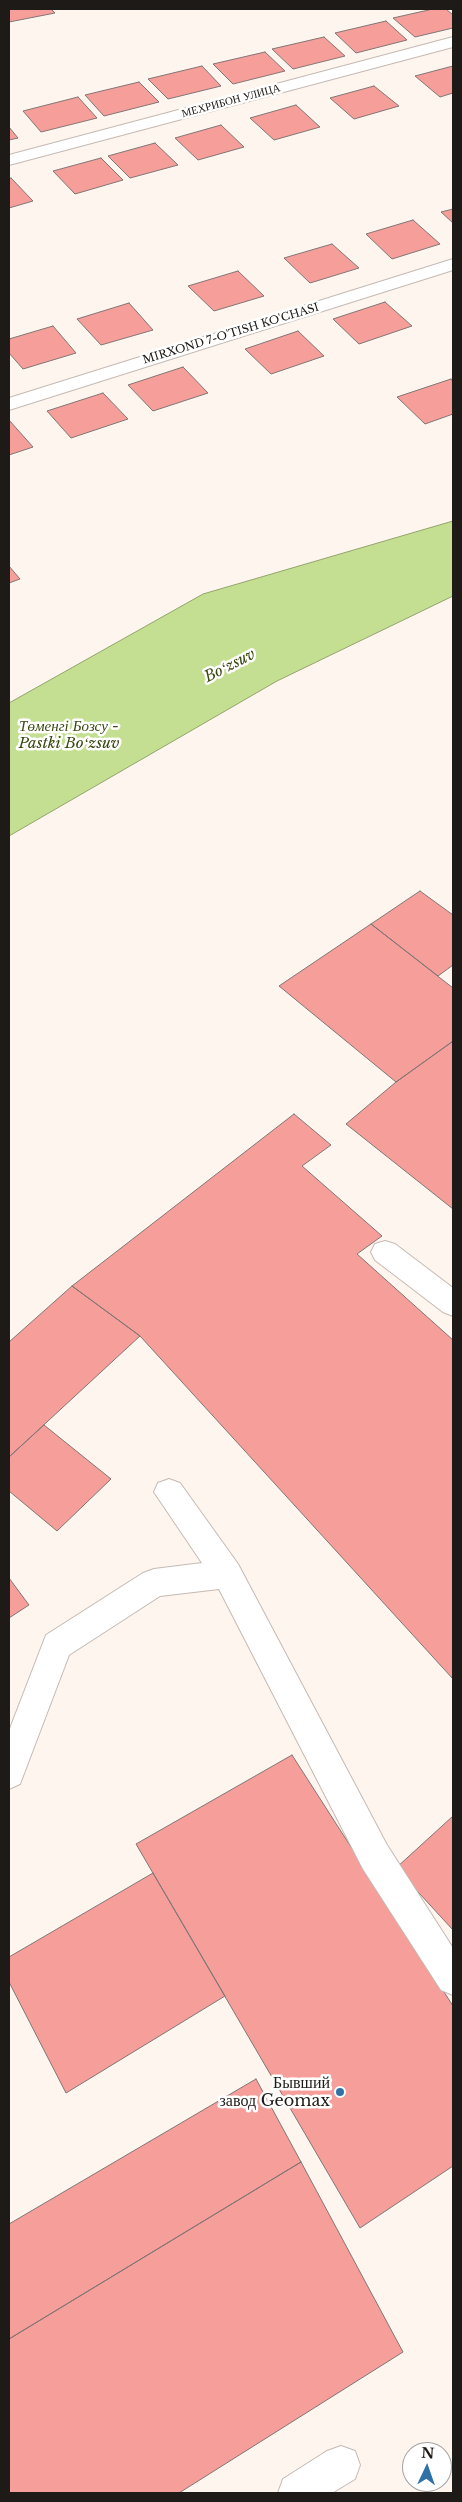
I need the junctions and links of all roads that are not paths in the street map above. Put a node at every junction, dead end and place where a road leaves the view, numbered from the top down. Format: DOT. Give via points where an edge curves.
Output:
graph roads {
  1 [pos="453,42"];
  2 [pos="9,160"];
  3 [pos="453,264"];
  4 [pos="9,404"];
  5 [pos="385,1252"];
  6 [pos="453,1304"];
  7 [pos="169,1492"];
  8 [pos="227,1574"];
  9 [pos="9,1774"];
  10 [pos="453,1978"];
  11 [pos="341,2465"];
  12 [pos="296,2493"];
  1 -- 2 [label="street, МЕХРИБОН УЛИЦА"];
  3 -- 4 [label="street, MIRXOND 7-O'TISH KO'CHASI"];
  5 -- 6 [label="street"];
  7 -- 8 [label="street"];
  8 -- 9 [label="street" via="154,1583 57,1645"];
  8 -- 10 [label="street" via="375,1857"];
  11 -- 12 [label="street"];
}
